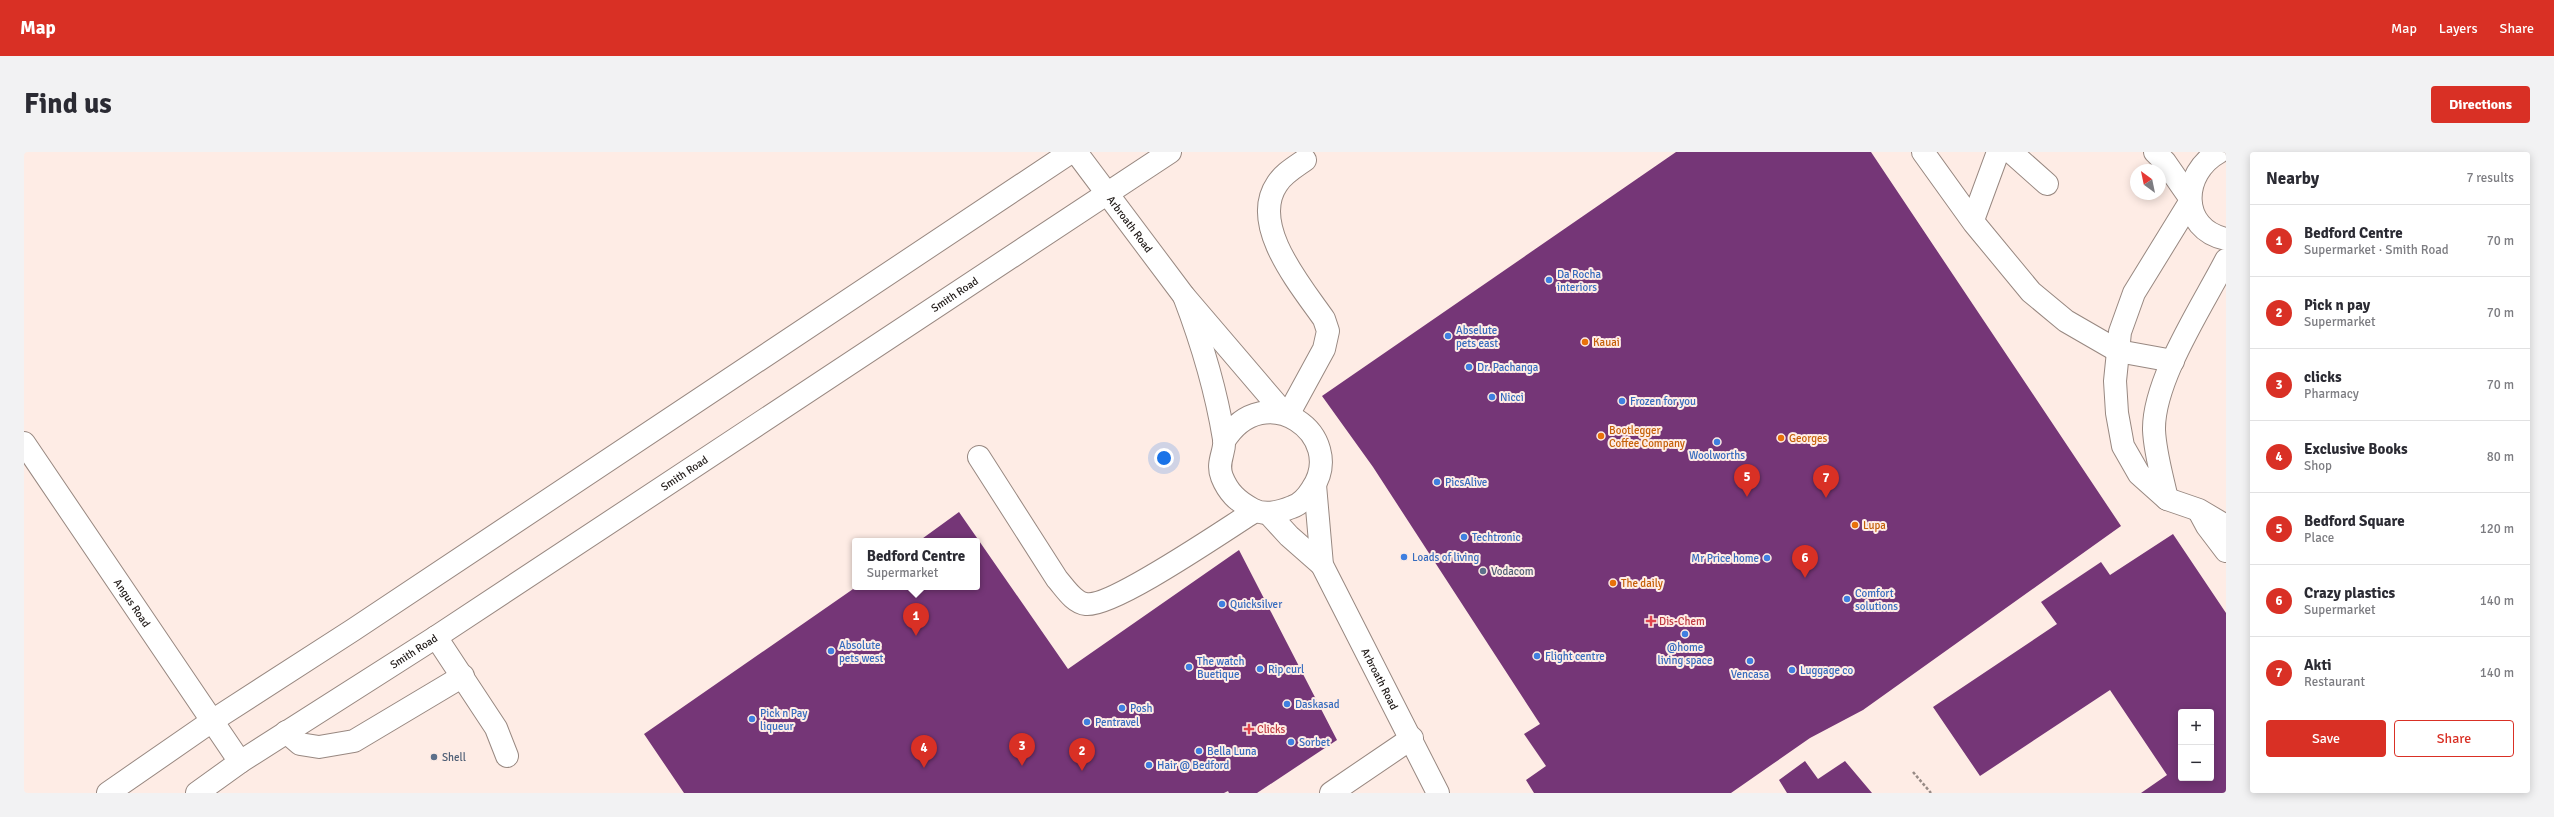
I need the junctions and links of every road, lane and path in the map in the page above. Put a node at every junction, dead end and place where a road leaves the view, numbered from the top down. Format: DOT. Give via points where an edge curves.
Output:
graph roads {
  1 [pos="1071,152"];
  2 [pos="1076,152"];
  3 [pos="1170,152"];
  4 [pos="1907,152"];
  5 [pos="1998,152"];
  6 [pos="2011,152"];
  7 [pos="2154,152"];
  8 [pos="2219,152"];
  9 [pos="1925,156"];
  10 [pos="1304,160"];
  11 [pos="2047,184"];
  12 [pos="1108,194"];
  13 [pos="2190,200"];
  14 [pos="1972,220"];
  15 [pos="2226,239"];
  16 [pos="2226,260"];
  17 [pos="1184,296"];
  18 [pos="2118,351"];
  19 [pos="2173,362"];
  20 [pos="1286,414"];
  21 [pos="1224,441"];
  22 [pos="24,443"];
  23 [pos="979,457"];
  24 [pos="1316,484"];
  25 [pos="2167,499"];
  26 [pos="2199,510"];
  27 [pos="1262,512"];
  28 [pos="2226,526"];
  29 [pos="2226,550"];
  30 [pos="1322,565"];
  31 [pos="436,638"];
  32 [pos="463,676"];
  33 [pos="212,721"];
  34 [pos="286,732"];
  35 [pos="1412,738"];
  36 [pos="507,756"];
  37 [pos="240,762"];
  38 [pos="1913,772"];
  39 [pos="108,793"];
  40 [pos="197,793"];
  41 [pos="1332,793"];
  42 [pos="1438,793"];
  43 [pos="1931,793"];
  1 -- 33 [label="main road" via="360,626"];
  2 -- 12 [label="main road, Arbroath Road"];
  3 -- 12 [label="main road, Smith Road"];
  4 -- 9 [label="main road"];
  5 -- 14 [label="main road"];
  6 -- 11 [label="main road"];
  7 -- 13 [label="main road" via="2165,162"];
  8 -- 13 [label="main road" via="2207,158 2197,170 2191,183"];
  9 -- 14 [label="main road"];
  10 -- 20 [label="main road" via="1276,185 1267,213 1277,245 1324,319 1328,331 1324,349"];
  12 -- 17 [label="main road, Arbroath Road"];
  12 -- 31 [label="main road, Smith Road"];
  13 -- 15 [label="main road" via="2194,215 2202,226 2212,234"];
  13 -- 18 [label="main road" via="2134,293 2120,332"];
  14 -- 18 [label="main road" via="2031,292 2066,321"];
  16 -- 19 [label="main road"];
  17 -- 20 [label="main road, Arbroath Road"];
  17 -- 21 [label="main road, Arbroath Road" via="1200,338"];
  18 -- 19 [label="main road"];
  18 -- 25 [label="main road" via="2115,381 2123,446 2139,474"];
  19 -- 25 [label="main road" via="2158,399 2154,429"];
  20 -- 21 [label="main road" via="1270,412 1249,416 1232,429"];
  20 -- 24 [label="main road" via="1305,425 1314,438 1320,461"];
  21 -- 27 [label="main road" via="1220,458 1221,475 1225,485 1240,503"];
  22 -- 33 [label="main road, Angus Road"];
  23 -- 27 [label="main road" via="1057,578 1071,596 1085,604 1103,603"];
  24 -- 27 [label="main road" via="1307,497 1296,506 1283,511"];
  24 -- 30 [label="main road, Arbroath Road"];
  25 -- 26 [label="main road"];
  26 -- 28 [label="main road"];
  26 -- 29 [label="main road" via="2207,526"];
  27 -- 30 [label="main road, Arbroath Road"];
  30 -- 35 [label="main road, Arbroath Road"];
  31 -- 32 [label="main road"];
  31 -- 34 [label="main road, Smith Road"];
  32 -- 34 [label="main road" via="354,741 319,747 300,744"];
  32 -- 36 [label="main road" via="496,728"];
  33 -- 37 [label="main road, Angus Road"];
  33 -- 39 [label="main road"];
  34 -- 37 [label="main road, Smith Road"];
  35 -- 41 [label="main road"];
  35 -- 42 [label="main road, Arbroath Road"];
  37 -- 40 [label="main road, Smith Road"];
  38 -- 43 [label="path"];
}
